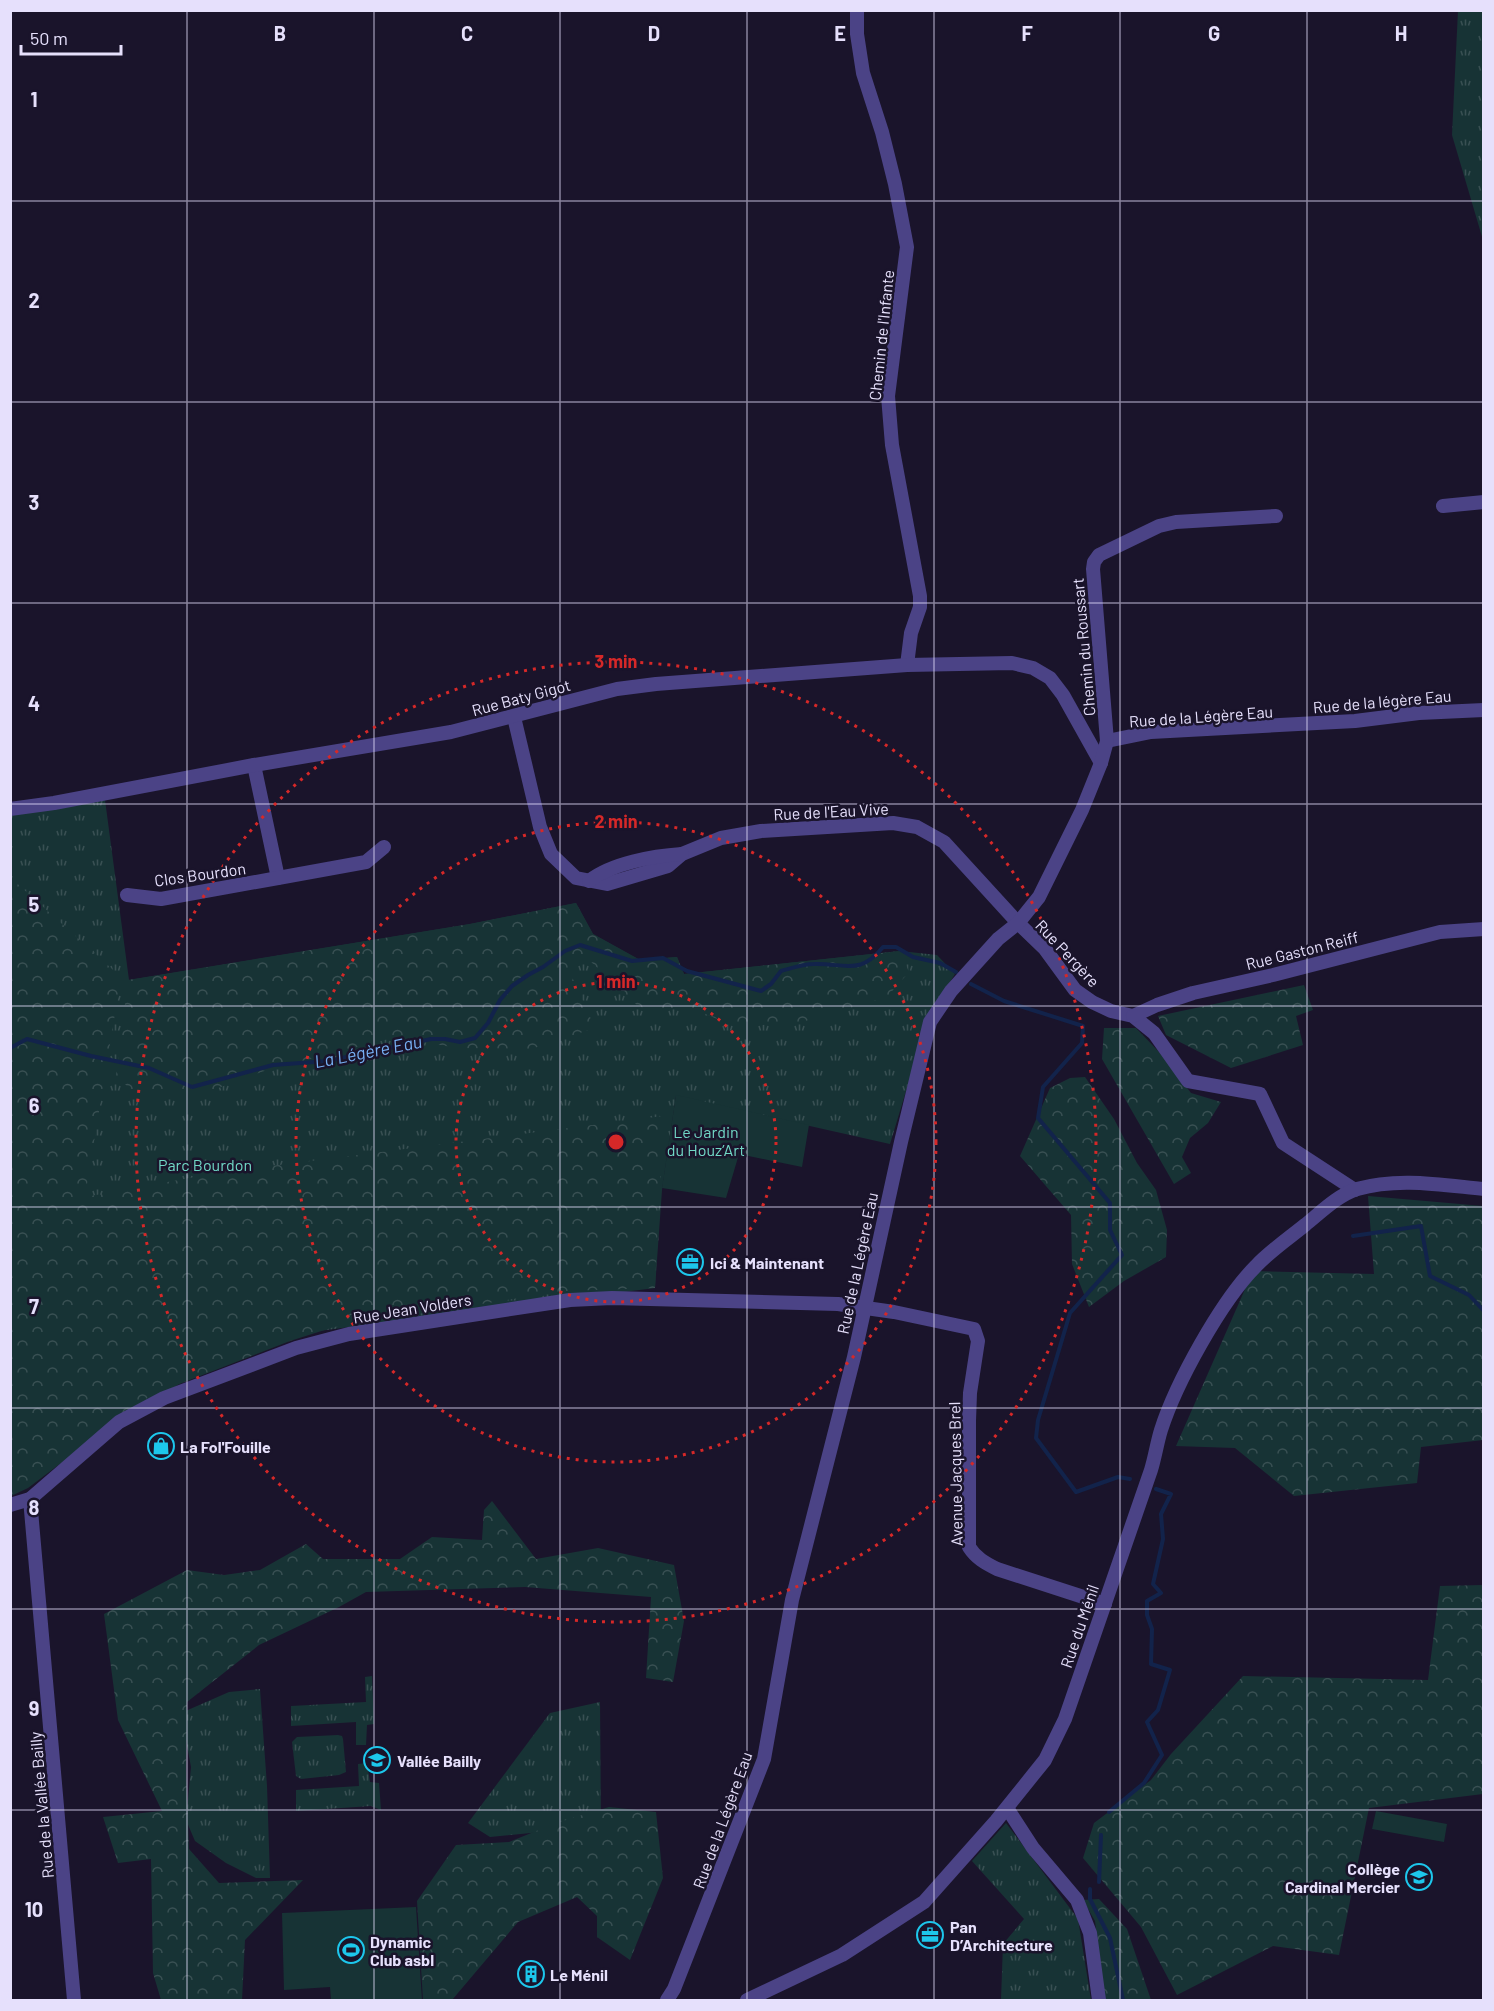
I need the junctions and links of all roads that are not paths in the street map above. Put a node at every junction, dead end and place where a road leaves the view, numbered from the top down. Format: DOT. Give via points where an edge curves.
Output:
graph roads {
  1 [pos="857,10"];
  2 [pos="1484,502"];
  3 [pos="1443,506"];
  4 [pos="1276,516"];
  5 [pos="907,665"];
  6 [pos="1484,710"];
  7 [pos="514,717"];
  8 [pos="1283,726"];
  9 [pos="1107,741"];
  10 [pos="1101,763"];
  11 [pos="254,765"];
  12 [pos="10,809"];
  13 [pos="384,847"];
  14 [pos="278,878"];
  15 [pos="127,895"];
  16 [pos="1018,923"];
  17 [pos="1484,929"];
  18 [pos="1133,1016"];
  19 [pos="1484,1189"];
  20 [pos="1355,1190"];
  21 [pos="864,1308"];
  22 [pos="30,1499"];
  23 [pos="10,1505"];
  24 [pos="1105,1604"];
  25 [pos="1007,1808"];
  26 [pos="74,2001"];
  27 [pos="667,2001"];
  28 [pos="747,2001"];
  29 [pos="1099,2001"];
  1 -- 5 [label="street, Chemin de l'Infante" via="863,73 896,184 907,247 888,396 892,445 920,596"];
  2 -- 3 [label="street"];
  4 -- 9 [label="street, Chemin du Roussart" via="1159,525 1099,555 1093,569"];
  5 -- 7 [label="street, Rue Baty Gigot" via="656,684 555,704"];
  5 -- 10 [label="street, Rue Baty Gigot" via="1012,663 1033,668 1050,678 1063,695"];
  6 -- 8 [label="street, Rue de la légère Eau"];
  7 -- 11 [label="street, Rue Baty Gigot" via="452,732"];
  7 -- 16 [label="street, Rue de l'Eau Vive" via="540,827 551,855 576,878 606,884 668,866 682,854 721,838 761,831 893,823 916,827 944,843"];
  8 -- 9 [label="street, Rue de la Légère Eau" via="1151,732"];
  9 -- 10 [label="street, Rue de la Légère Eau"];
  10 -- 16 [label="street, Rue de la Légère Eau" via="1039,897"];
  11 -- 12 [label="street, Rue Baty Gigot"];
  11 -- 14 [label="street"];
  13 -- 14 [label="street, Clos Bourdon" via="366,862"];
  14 -- 15 [label="street, Clos Bourdon" via="161,899"];
  16 -- 18 [label="street, Rue Pergère" via="1075,990 1111,1011"];
  16 -- 21 [label="street, Rue de la Légère Eau" via="998,939 951,991 930,1022"];
  17 -- 18 [label="street, Rue Gaston Reiff" via="1440,932 1193,993"];
  18 -- 20 [label="street, Rue Pergère" via="1154,1033 1188,1081 1260,1094 1283,1143"];
  19 -- 20 [label="street" via="1385,1182"];
  20 -- 24 [label="street, Rue du Ménil" via="1257,1264 1236,1288 1204,1340 1161,1430"];
  21 -- 22 [label="street, Rue Jean Volders" via="612,1298 560,1302 349,1334 296,1348 146,1407 108,1430"];
  21 -- 24 [label="street, Avenue Jacques Brel" via="974,1329 978,1341 970,1393 969,1546 974,1555 997,1569"];
  21 -- 27 [label="street, Rue de la Légère Eau" via="792,1600 764,1759"];
  22 -- 23 [label="street, Rue Jean Volders"];
  22 -- 26 [label="street, Rue de la Vallée Bailly"];
  24 -- 25 [label="street, Rue du Ménil" via="1056,1740"];
  25 -- 28 [label="street, Rue du Ménil" via="924,1902 842,1954"];
  25 -- 29 [label="street" via="1033,1848 1077,1900 1090,1933"];
}
